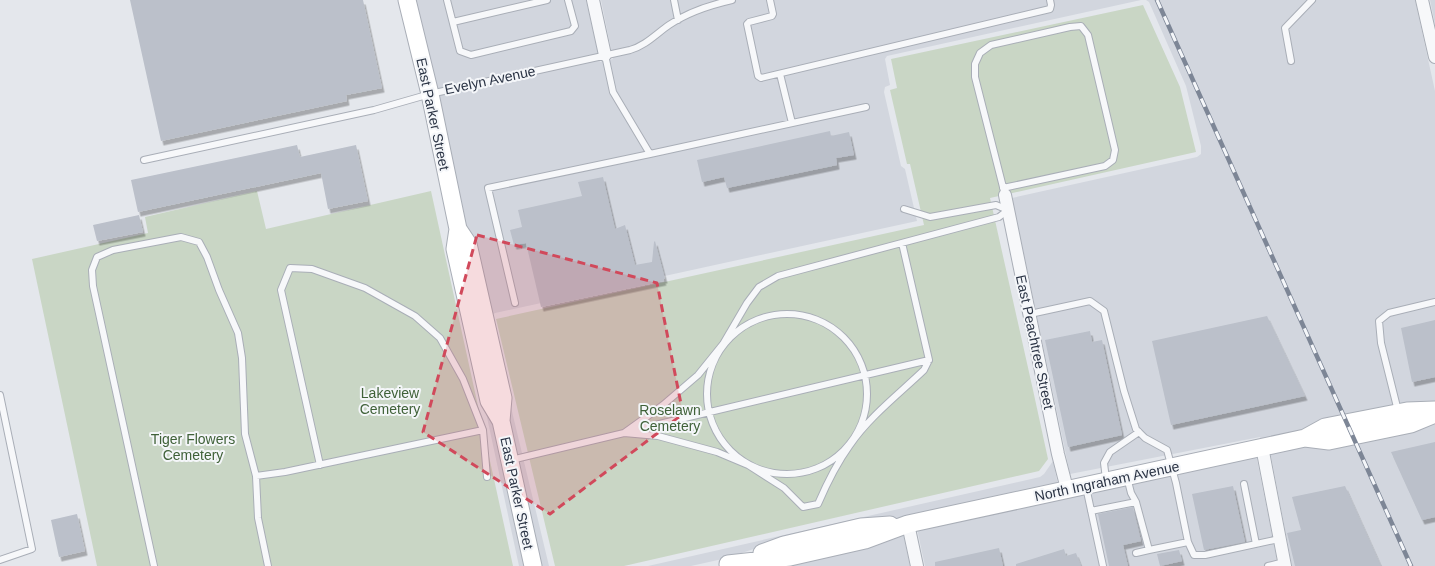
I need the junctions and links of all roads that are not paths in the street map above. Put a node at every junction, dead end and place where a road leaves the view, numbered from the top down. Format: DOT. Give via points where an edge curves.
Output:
graph roads {
  1 [pos="407,0"];
  2 [pos="447,0"];
  3 [pos="547,0"];
  4 [pos="568,0"];
  5 [pos="594,0"];
  6 [pos="674,0"];
  7 [pos="732,0"];
  8 [pos="770,0"];
  9 [pos="1050,0"];
  10 [pos="1312,0"];
  11 [pos="1422,0"];
  12 [pos="678,20"];
  13 [pos="453,22"];
  14 [pos="605,55"];
  15 [pos="1435,57"];
  16 [pos="1291,61"];
  17 [pos="780,74"];
  18 [pos="430,94"];
  19 [pos="866,107"];
  20 [pos="792,123"];
  21 [pos="650,154"];
  22 [pos="144,160"];
  23 [pos="1004,192"];
  24 [pos="904,209"];
  25 [pos="1008,210"];
  26 [pos="902,243"];
  27 [pos="1435,302"];
  28 [pos="514,303"];
  29 [pos="1030,314"];
  30 [pos="723,344"];
  31 [pos="930,360"];
  32 [pos="866,375"];
  33 [pos="0,394"];
  34 [pos="1435,410"];
  35 [pos="1399,412"];
  36 [pos="709,413"];
  37 [pos="1435,414"];
  38 [pos="483,430"];
  39 [pos="1139,432"];
  40 [pos="624,433"];
  41 [pos="1305,438"];
  42 [pos="851,444"];
  43 [pos="1262,447"];
  44 [pos="510,460"];
  45 [pos="320,465"];
  46 [pos="748,465"];
  47 [pos="1171,466"];
  48 [pos="256,476"];
  49 [pos="1127,476"];
  50 [pos="487,477"];
  51 [pos="1106,481"];
  52 [pos="1244,484"];
  53 [pos="1085,485"];
  54 [pos="1067,489"];
  55 [pos="1136,502"];
  56 [pos="1091,512"];
  57 [pos="908,524"];
  58 [pos="1279,539"];
  59 [pos="1188,542"];
  60 [pos="1256,544"];
  61 [pos="1149,550"];
  62 [pos="1136,553"];
  63 [pos="0,560"];
  64 [pos="1284,564"];
  65 [pos="726,565"];
  66 [pos="154,566"];
  67 [pos="268,566"];
  68 [pos="533,566"];
  69 [pos="917,566"];
  70 [pos="1103,566"];
  71 [pos="1268,566"];
  1 -- 18 [label="street, East Parker Street"];
  2 -- 13 [label="lane"];
  3 -- 13 [label="lane"];
  4 -- 13 [label="lane" via="575,26 572,31 471,55 460,51"];
  5 -- 14 [label="street"];
  6 -- 12 [label="lane"];
  7 -- 12 [label="lane, Evelyn Avenue" via="700,9"];
  8 -- 17 [label="lane" via="772,16 747,24 758,76 761,78"];
  9 -- 17 [label="lane" via="1050,9"];
  10 -- 16 [label="lane" via="1285,28"];
  11 -- 15 [label="street"];
  12 -- 14 [label="lane, Evelyn Avenue" via="640,48"];
  14 -- 18 [label="lane, Evelyn Avenue"];
  14 -- 21 [label="lane" via="614,92"];
  17 -- 20 [label="lane"];
  18 -- 22 [label="lane, Evelyn Avenue" via="374,110"];
  18 -- 44 [label="street, East Parker Street" via="458,229 455,249 489,401 502,421"];
  19 -- 20 [label="lane"];
  20 -- 21 [label="lane"];
  21 -- 28 [label="lane" via="488,188"];
  23 -- 23 [label="lane" via="975,77 975,64 980,53 991,45 1081,26 1088,35 1115,150 1113,160 1105,166"];
  23 -- 25 [label="street, East Peachtree Street"];
  24 -- 25 [label="lane" via="930,217 996,205"];
  25 -- 26 [label="lane" via="999,217"];
  25 -- 29 [label="street, East Peachtree Street"];
  26 -- 30 [label="lane" via="778,276 759,287"];
  26 -- 31 [label="lane"];
  27 -- 35 [label="lane" via="1389,313 1379,321 1381,343"];
  29 -- 39 [label="lane" via="1090,301 1104,311 1124,391"];
  29 -- 54 [label="street, East Peachtree Street"];
  30 -- 32 [label="lane" via="742,326 766,316 791,313 816,318 839,331 856,351"];
  30 -- 36 [label="lane" via="711,365 706,389"];
  30 -- 40 [label="lane" via="698,375"];
  31 -- 32 [label="lane"];
  31 -- 42 [label="lane" via="924,370 866,425"];
  32 -- 36 [label="lane"];
  32 -- 42 [label="lane" via="868,399 863,423"];
  33 -- 63 [label="lane" via="32,549"];
  34 -- 35 [label="street, North Ingraham Avenue"];
  35 -- 41 [label="street, North Ingraham Avenue" via="1325,427"];
  36 -- 40 [label="lane"];
  36 -- 46 [label="lane" via="717,434 730,452"];
  37 -- 41 [label="street, North Ingraham Avenue" via="1411,424 1329,441"];
  38 -- 45 [label="lane"];
  38 -- 45 [label="lane" via="463,379 440,338 415,316 364,288 312,269 290,268 281,290"];
  38 -- 50 [label="lane"];
  39 -- 47 [label="lane" via="1167,450"];
  39 -- 51 [label="lane" via="1110,452 1104,463"];
  40 -- 44 [label="lane"];
  40 -- 46 [label="lane" via="658,436 718,452"];
  41 -- 43 [label="street, North Ingraham Avenue"];
  42 -- 46 [label="lane" via="834,460 814,470 792,475 770,473"];
  42 -- 46 [label="lane" via="830,478 818,504 810,506 803,507 784,488"];
  43 -- 47 [label="street, North Ingraham Avenue"];
  43 -- 58 [label="street"];
  44 -- 68 [label="street, East Parker Street"];
  45 -- 48 [label="lane"];
  47 -- 49 [label="street, North Ingraham Avenue"];
  47 -- 59 [label="lane"];
  48 -- 66 [label="lane" via="245,434 242,358 238,333 208,257 199,242 181,237 113,250 97,257 92,270 93,286"];
  48 -- 67 [label="lane" via="258,518"];
  49 -- 51 [label="street, North Ingraham Avenue"];
  49 -- 55 [label="lane"];
  51 -- 53 [label="street, North Ingraham Avenue"];
  52 -- 60 [label="lane"];
  53 -- 54 [label="street, North Ingraham Avenue"];
  53 -- 56 [label="lane"];
  54 -- 57 [label="street, North Ingraham Avenue"];
  55 -- 56 [label="lane"];
  55 -- 61 [label="lane"];
  56 -- 70 [label="lane"];
  57 -- 65 [label="street, North Ingraham Avenue" via="861,527 784,545"];
  57 -- 69 [label="street"];
  58 -- 60 [label="lane"];
  58 -- 64 [label="street"];
  59 -- 60 [label="lane" via="1194,555"];
  59 -- 61 [label="lane"];
  61 -- 62 [label="lane"];
  64 -- 71 [label="lane"];
}
